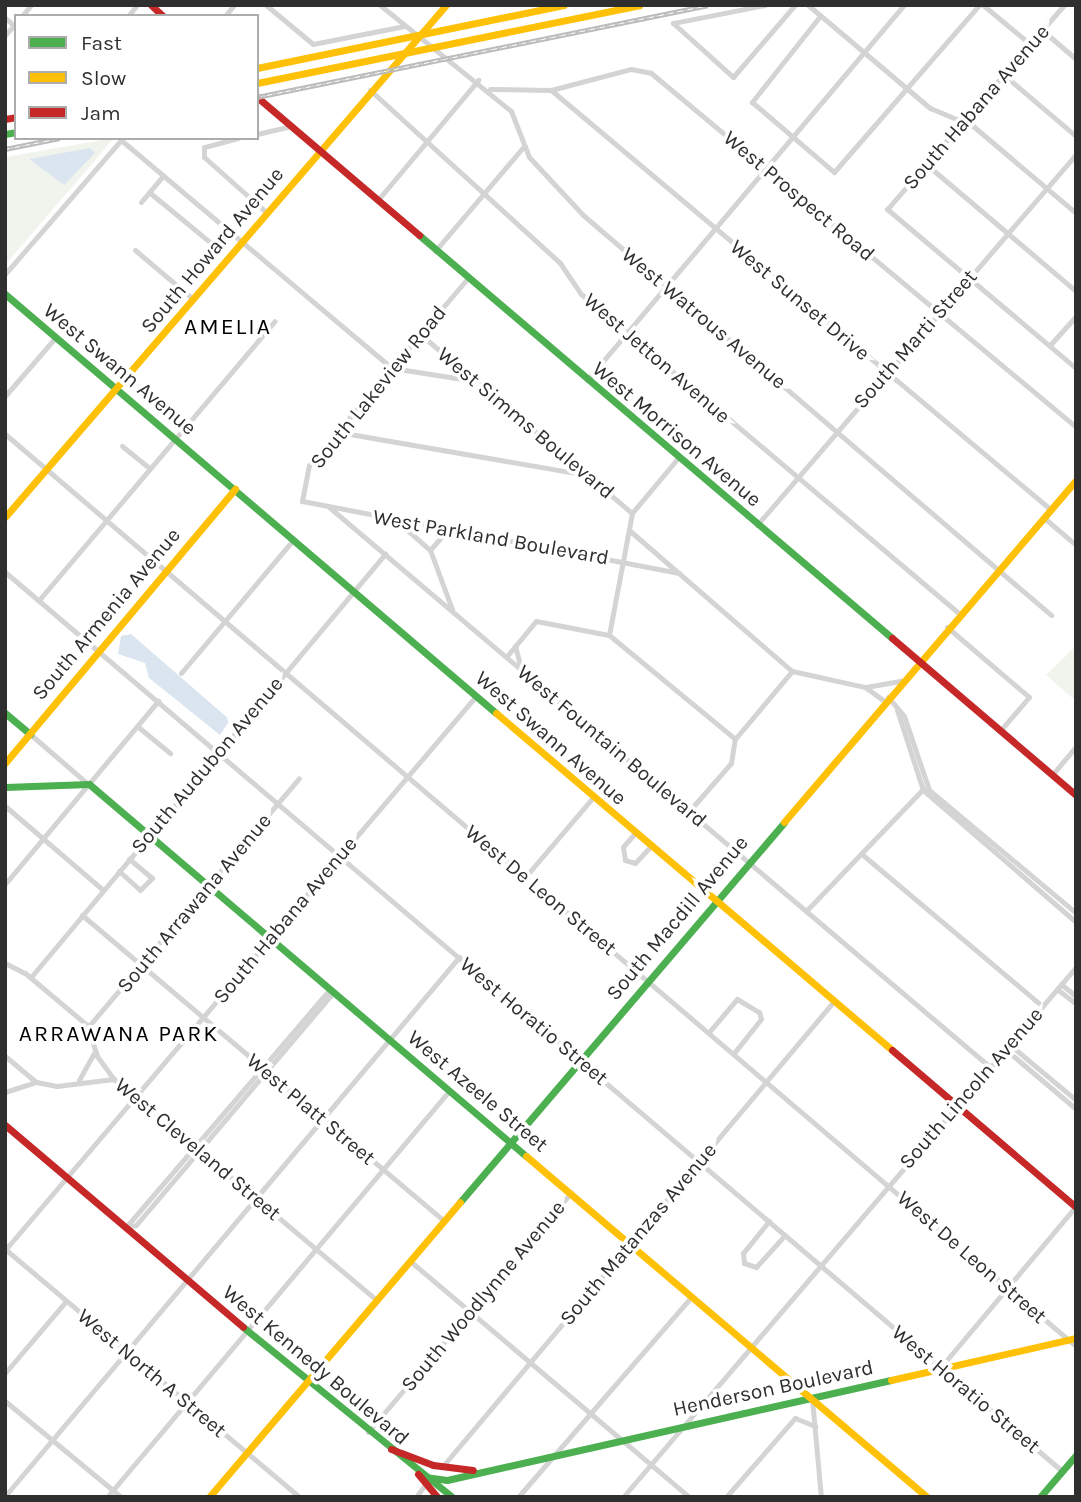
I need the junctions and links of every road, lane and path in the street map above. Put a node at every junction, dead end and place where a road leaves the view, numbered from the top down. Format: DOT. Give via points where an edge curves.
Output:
graph roads {
  1 [pos="266,5"];
  2 [pos="380,5"];
  3 [pos="446,5"];
  4 [pos="564,5"];
  5 [pos="639,5"];
  6 [pos="765,5"];
  7 [pos="795,5"];
  8 [pos="808,5"];
  9 [pos="904,5"];
  10 [pos="981,5"];
  11 [pos="1064,5"];
  12 [pos="820,16"];
  13 [pos="405,26"];
  14 [pos="1042,30"];
  15 [pos="417,36"];
  16 [pos="1030,44"];
  17 [pos="864,52"];
  18 [pos="1076,59"];
  19 [pos="259,68"];
  20 [pos="1004,75"];
  21 [pos="478,80"];
  22 [pos="259,82"];
  23 [pos="487,88"];
  24 [pos="908,89"];
  25 [pos="370,90"];
  26 [pos="551,90"];
  27 [pos="259,99"];
  28 [pos="960,124"];
  29 [pos="291,126"];
  30 [pos="259,134"];
  31 [pos="1076,136"];
  32 [pos="792,137"];
  33 [pos="232,140"];
  34 [pos="428,140"];
  35 [pos="524,146"];
  36 [pos="319,150"];
  37 [pos="1076,154"];
  38 [pos="926,164"];
  39 [pos="766,168"];
  40 [pos="163,176"];
  41 [pos="1046,188"];
  42 [pos="149,192"];
  43 [pos="484,193"];
  44 [pos="377,201"];
  45 [pos="141,202"];
  46 [pos="266,212"];
  47 [pos="1076,213"];
  48 [pos="225,228"];
  49 [pos="715,228"];
  50 [pos="1007,233"];
  51 [pos="241,242"];
  52 [pos="212,244"];
  53 [pos="135,250"];
  54 [pos="435,251"];
  55 [pos="203,256"];
  56 [pos="5,274"];
  57 [pos="968,277"];
  58 [pos="467,279"];
  59 [pos="666,285"];
  60 [pos="1076,291"];
  61 [pos="5,294"];
  62 [pos="193,299"];
  63 [pos="938,312"];
  64 [pos="1076,316"];
  65 [pos="275,321"];
  66 [pos="627,333"];
  67 [pos="420,334"];
  68 [pos="56,337"];
  69 [pos="1050,345"];
  70 [pos="392,368"];
  71 [pos="1076,368"];
  72 [pos="886,372"];
  73 [pos="587,380"];
  74 [pos="475,381"];
  75 [pos="116,389"];
  76 [pos="5,396"];
  77 [pos="1076,427"];
  78 [pos="836,430"];
  79 [pos="338,432"];
  80 [pos="5,434"];
  81 [pos="174,438"];
  82 [pos="122,446"];
  83 [pos="678,458"];
  84 [pos="149,468"];
  85 [pos="46,469"];
  86 [pos="589,476"];
  87 [pos="797,477"];
  88 [pos="1076,480"];
  89 [pos="235,489"];
  90 [pos="302,501"];
  91 [pos="329,507"];
  92 [pos="1051,509"];
  93 [pos="632,513"];
  94 [pos="5,517"];
  95 [pos="1043,517"];
  96 [pos="106,520"];
  97 [pos="395,520"];
  98 [pos="757,525"];
  99 [pos="448,529"];
  100 [pos="629,530"];
  101 [pos="293,540"];
  102 [pos="1076,545"];
  103 [pos="430,550"];
  104 [pos="385,554"];
  105 [pos="622,561"];
  106 [pos="998,569"];
  107 [pos="166,570"];
  108 [pos="5,572"];
  109 [pos="679,573"];
  110 [pos="352,591"];
  111 [pos="39,600"];
  112 [pos="452,610"];
  113 [pos="959,614"];
  114 [pos="1051,615"];
  115 [pos="225,621"];
  116 [pos="947,627"];
  117 [pos="609,635"];
  118 [pos="515,646"];
  119 [pos="99,651"];
  120 [pos="507,656"];
  121 [pos="917,660"];
  122 [pos="521,668"];
  123 [pos="285,671"];
  124 [pos="792,671"];
  125 [pos="181,673"];
  126 [pos="901,681"];
  127 [pos="865,687"];
  128 [pos="476,696"];
  129 [pos="886,699"];
  130 [pos="158,701"];
  131 [pos="5,713"];
  132 [pos="137,726"];
  133 [pos="1000,731"];
  134 [pos="30,734"];
  135 [pos="735,739"];
  136 [pos="1076,746"];
  137 [pos="217,752"];
  138 [pos="170,753"];
  139 [pos="5,763"];
  140 [pos="407,775"];
  141 [pos="1052,775"];
  142 [pos="299,778"];
  143 [pos="89,784"];
  144 [pos="5,787"];
  145 [pos="925,787"];
  146 [pos="1076,795"];
  147 [pos="594,796"];
  148 [pos="278,803"];
  149 [pos="5,806"];
  150 [pos="690,810"];
  151 [pos="635,833"];
  152 [pos="149,834"];
  153 [pos="43,838"];
  154 [pos="651,846"];
  155 [pos="864,856"];
  156 [pos="340,857"];
  157 [pos="129,859"];
  158 [pos="746,862"];
  159 [pos="118,871"];
  160 [pos="526,876"];
  161 [pos="5,884"];
  162 [pos="210,886"];
  163 [pos="103,890"];
  164 [pos="715,900"];
  165 [pos="807,910"];
  166 [pos="1076,913"];
  167 [pos="82,915"];
  168 [pos="1076,922"];
  169 [pos="270,937"];
  170 [pos="459,957"];
  171 [pos="5,964"];
  172 [pos="142,966"];
  173 [pos="1076,967"];
  174 [pos="31,977"];
  175 [pos="648,980"];
  176 [pos="1059,986"];
  177 [pos="331,989"];
  178 [pos="1076,996"];
  179 [pos="834,1001"];
  180 [pos="1076,1004"];
  181 [pos="1042,1006"];
  182 [pos="202,1017"];
  183 [pos="88,1027"];
  184 [pos="709,1032"];
  185 [pos="389,1039"];
  186 [pos="1007,1047"];
  187 [pos="94,1051"];
  188 [pos="734,1053"];
  189 [pos="5,1056"];
  190 [pos="580,1061"];
  191 [pos="260,1066"];
  192 [pos="990,1067"];
  193 [pos="266,1071"];
  194 [pos="114,1079"];
  195 [pos="79,1080"];
  196 [pos="36,1082"];
  197 [pos="767,1082"];
  198 [pos="449,1091"];
  199 [pos="5,1092"];
  200 [pos="135,1096"];
  201 [pos="1067,1097"];
  202 [pos="1076,1100"];
  203 [pos="957,1105"];
  204 [pos="1076,1109"];
  205 [pos="322,1119"];
  206 [pos="5,1125"];
  207 [pos="512,1143"];
  208 [pos="196,1147"];
  209 [pos="700,1162"];
  210 [pos="382,1169"];
  211 [pos="67,1177"];
  212 [pos="888,1185"];
  213 [pos="571,1193"];
  214 [pos="256,1198"];
  215 [pos="1076,1206"];
  216 [pos="444,1221"];
  217 [pos="769,1221"];
  218 [pos="126,1227"];
  219 [pos="785,1235"];
  220 [pos="631,1244"];
  221 [pos="315,1248"];
  222 [pos="6,1249"];
  223 [pos="410,1261"];
  224 [pos="821,1266"];
  225 [pos="188,1279"];
  226 [pos="1007,1287"];
  227 [pos="692,1296"];
  228 [pos="376,1300"];
  229 [pos="66,1301"];
  230 [pos="470,1311"];
  231 [pos="248,1330"];
  232 [pos="1072,1339"];
  233 [pos="1076,1346"];
  234 [pos="752,1348"];
  235 [pos="127,1352"];
  236 [pos="530,1362"];
  237 [pos="940,1368"];
  238 [pos="5,1373"];
  239 [pos="307,1380"];
  240 [pos="812,1399"];
  241 [pos="5,1401"];
  242 [pos="187,1402"];
  243 [pos="590,1413"];
  244 [pos="686,1425"];
  245 [pos="815,1426"];
  246 [pos="368,1432"];
  247 [pos="621,1439"];
  248 [pos="52,1440"];
  249 [pos="385,1446"];
  250 [pos="246,1452"];
  251 [pos="555,1454"];
  252 [pos="1076,1455"];
  253 [pos="651,1464"];
  254 [pos="442,1467"];
  255 [pos="477,1471"];
  256 [pos="1062,1471"];
  257 [pos="418,1474"];
  258 [pos="424,1486"];
  259 [pos="113,1490"];
  260 [pos="1044,1495"];
  261 [pos="5,1496"];
  262 [pos="107,1497"];
  263 [pos="121,1497"];
  264 [pos="209,1497"];
  265 [pos="299,1497"];
  266 [pos="416,1497"];
  267 [pos="437,1497"];
  268 [pos="452,1497"];
  269 [pos="518,1497"];
  270 [pos="623,1497"];
  271 [pos="689,1497"];
  272 [pos="726,1497"];
  273 [pos="821,1497"];
  274 [pos="927,1497"];
  1 -- 13 [label="street" via="313,44"];
  2 -- 13 [label="street, West Watrous Avenue"];
  3 -- 15 [label="main road, South Howard Avenue"];
  4 -- 19 [label="main road"];
  5 -- 22 [label="main road"];
  6 -- 7 [label="street" via="673,23 733,77"];
  8 -- 12 [label="street"];
  9 -- 17 [label="street"];
  10 -- 16 [label="street"];
  10 -- 24 [label="street"];
  11 -- 14 [label="street, South Habana Avenue"];
  12 -- 17 [label="street"];
  12 -- 32 [label="street" via="752,102"];
  13 -- 15 [label="street, West Watrous Avenue"];
  14 -- 16 [label="street, South Habana Avenue"];
  14 -- 18 [label="street"];
  15 -- 21 [label="street, West Watrous Avenue"];
  15 -- 25 [label="main road, South Howard Avenue"];
  16 -- 20 [label="street, South Habana Avenue"];
  17 -- 24 [label="street"];
  17 -- 32 [label="street"];
  20 -- 28 [label="street, South Habana Avenue"];
  20 -- 31 [label="street"];
  21 -- 23 [label="street, West Watrous Avenue"];
  21 -- 34 [label="street"];
  23 -- 26 [label="street, West Prospect Road"];
  23 -- 35 [label="street, West Watrous Avenue" via="516,117"];
  24 -- 28 [label="street"];
  24 -- 32 [label="street" via="834,172"];
  25 -- 34 [label="street, West Jetton Avenue"];
  25 -- 36 [label="main road, South Howard Avenue"];
  26 -- 39 [label="street, West Prospect Road" via="631,69 652,73"];
  26 -- 49 [label="street, West Sunset Drive"];
  27 -- 29 [label="main road, West Morrison Avenue"];
  28 -- 38 [label="street, South Habana Avenue"];
  28 -- 41 [label="street" via="973,126"];
  29 -- 30 [label="street"];
  29 -- 36 [label="main road, West Morrison Avenue"];
  32 -- 39 [label="street"];
  33 -- 46 [label="street" via="202,150 207,162"];
  34 -- 43 [label="street, West Jetton Avenue"];
  34 -- 44 [label="street"];
  35 -- 43 [label="street"];
  35 -- 59 [label="street, West Watrous Avenue" via="579,212"];
  36 -- 44 [label="main road, West Morrison Avenue"];
  36 -- 46 [label="main road, South Howard Avenue"];
  37 -- 41 [label="street, South Marti Street"];
  38 -- 50 [label="street"];
  38 -- 57 [label="street, South Habana Avenue" via="887,209"];
  39 -- 49 [label="street"];
  39 -- 63 [label="street, West Prospect Road"];
  40 -- 42 [label="street"];
  40 -- 48 [label="street"];
  40 -- 56 [label="street" via="121,141"];
  41 -- 47 [label="street"];
  41 -- 50 [label="street, South Marti Street"];
  42 -- 45 [label="street"];
  42 -- 52 [label="street"];
  43 -- 54 [label="street"];
  43 -- 66 [label="street, West Jetton Avenue" via="560,263 581,294"];
  44 -- 54 [label="main road, West Morrison Avenue"];
  46 -- 51 [label="main road, South Howard Avenue"];
  48 -- 51 [label="street"];
  48 -- 52 [label="street"];
  49 -- 59 [label="street"];
  49 -- 72 [label="street, West Sunset Drive"];
  50 -- 57 [label="street, South Marti Street"];
  50 -- 60 [label="street"];
  51 -- 62 [label="main road, South Howard Avenue"];
  51 -- 70 [label="street"];
  52 -- 55 [label="street"];
  53 -- 62 [label="street"];
  54 -- 58 [label="main road, West Morrison Avenue"];
  57 -- 63 [label="street, South Marti Street"];
  57 -- 69 [label="street"];
  58 -- 67 [label="street, South Lakeview Road"];
  58 -- 73 [label="main road, West Morrison Avenue"];
  59 -- 66 [label="street"];
  59 -- 78 [label="street, West Watrous Avenue"];
  61 -- 68 [label="main road, West Swann Avenue"];
  62 -- 75 [label="main road, South Howard Avenue"];
  63 -- 72 [label="street, South Marti Street"];
  63 -- 77 [label="street, West Prospect Road"];
  64 -- 69 [label="street"];
  65 -- 81 [label="street"];
  66 -- 73 [label="street"];
  66 -- 87 [label="street, West Jetton Avenue"];
  67 -- 70 [label="street, South Lakeview Road"];
  67 -- 74 [label="street, West Simms Boulevard"];
  68 -- 75 [label="main road, West Swann Avenue"];
  68 -- 76 [label="street"];
  69 -- 71 [label="street"];
  70 -- 74 [label="street"];
  70 -- 79 [label="street, South Lakeview Road"];
  72 -- 78 [label="street, South Marti Street"];
  72 -- 92 [label="street, West Sunset Drive"];
  73 -- 83 [label="main road, West Morrison Avenue"];
  74 -- 86 [label="street, West Simms Boulevard"];
  75 -- 81 [label="main road, West Swann Avenue"];
  75 -- 85 [label="main road, South Howard Avenue"];
  78 -- 87 [label="street, South Marti Street"];
  78 -- 106 [label="street, West Watrous Avenue"];
  79 -- 86 [label="street"];
  79 -- 90 [label="street, South Lakeview Road" via="309,465"];
  80 -- 85 [label="street, West De Leon Street"];
  81 -- 84 [label="street"];
  81 -- 89 [label="main road, West Swann Avenue"];
  82 -- 84 [label="street"];
  83 -- 93 [label="street"];
  83 -- 98 [label="main road, West Morrison Avenue"];
  84 -- 96 [label="street"];
  85 -- 94 [label="main road, South Howard Avenue"];
  85 -- 96 [label="street, West De Leon Street"];
  86 -- 93 [label="street, West Simms Boulevard"];
  87 -- 98 [label="street, South Marti Street"];
  87 -- 113 [label="street, West Jetton Avenue"];
  88 -- 92 [label="main road, South Macdill Avenue"];
  89 -- 101 [label="main road, West Swann Avenue"];
  89 -- 107 [label="main road, South Armenia Avenue"];
  90 -- 91 [label="street, West Parkland Boulevard"];
  91 -- 97 [label="street, West Parkland Boulevard"];
  91 -- 104 [label="street, West Fountain Boulevard"];
  92 -- 95 [label="main road, South Macdill Avenue"];
  93 -- 100 [label="street"];
  95 -- 102 [label="street"];
  95 -- 106 [label="main road, South Macdill Avenue"];
  96 -- 107 [label="street, West De Leon Street"];
  96 -- 111 [label="street"];
  97 -- 99 [label="street, West Parkland Boulevard"];
  97 -- 103 [label="street"];
  98 -- 121 [label="main road, West Morrison Avenue"];
  99 -- 103 [label="street"];
  99 -- 105 [label="street, West Parkland Boulevard"];
  100 -- 105 [label="street"];
  100 -- 109 [label="street, West Parkland Boulevard"];
  101 -- 110 [label="main road, West Swann Avenue"];
  101 -- 115 [label="street"];
  103 -- 112 [label="street"];
  104 -- 110 [label="street, South Audubon Avenue"];
  104 -- 112 [label="street, West Fountain Boulevard"];
  105 -- 109 [label="street, West Parkland Boulevard"];
  105 -- 117 [label="street"];
  106 -- 113 [label="main road, South Macdill Avenue"];
  106 -- 114 [label="street, West Watrous Avenue"];
  107 -- 115 [label="street, West De Leon Street"];
  107 -- 119 [label="main road, South Armenia Avenue"];
  108 -- 111 [label="street, West Horatio Street"];
  109 -- 124 [label="street, West Parkland Boulevard"];
  110 -- 123 [label="street, South Audubon Avenue"];
  110 -- 128 [label="main road, West Swann Avenue"];
  111 -- 119 [label="street, West Horatio Street"];
  112 -- 120 [label="street, West Fountain Boulevard"];
  113 -- 116 [label="main road, South Macdill Avenue"];
  115 -- 123 [label="street, West De Leon Street"];
  115 -- 125 [label="street"];
  116 -- 121 [label="main road, South Macdill Avenue"];
  116 -- 133 [label="street" via="1029,697"];
  117 -- 118 [label="street" via="537,621"];
  117 -- 135 [label="street"];
  118 -- 120 [label="street"];
  118 -- 122 [label="street"];
  119 -- 130 [label="street, West Horatio Street"];
  119 -- 134 [label="main road, South Armenia Avenue"];
  120 -- 122 [label="street, West Fountain Boulevard"];
  121 -- 126 [label="main road, South Macdill Avenue"];
  121 -- 133 [label="main road, West Morrison Avenue"];
  122 -- 150 [label="street, West Fountain Boulevard"];
  123 -- 137 [label="street, South Audubon Avenue"];
  123 -- 140 [label="street, West De Leon Street"];
  124 -- 127 [label="street, West Parkland Boulevard"];
  124 -- 135 [label="street"];
  126 -- 127 [label="street, West Parkland Boulevard"];
  126 -- 129 [label="main road, South Macdill Avenue"];
  127 -- 129 [label="street, West Parkland Boulevard"];
  128 -- 140 [label="street, South Habana Avenue"];
  128 -- 147 [label="main road, West Swann Avenue"];
  129 -- 145 [label="street, West Parkland Boulevard" via="897,707"];
  129 -- 158 [label="main road, South Macdill Avenue"];
  130 -- 132 [label="street"];
  130 -- 137 [label="street, West Horatio Street"];
  131 -- 134 [label="main road, West Azeele Street"];
  132 -- 138 [label="street"];
  132 -- 143 [label="street"];
  133 -- 141 [label="main road, West Morrison Avenue"];
  134 -- 139 [label="main road, South Armenia Avenue"];
  134 -- 143 [label="street, West Azeele Street"];
  135 -- 150 [label="street" via="731,763"];
  136 -- 141 [label="street"];
  137 -- 148 [label="street, West Horatio Street"];
  137 -- 152 [label="street, South Audubon Avenue"];
  140 -- 156 [label="street, South Habana Avenue"];
  140 -- 160 [label="street, West De Leon Street"];
  141 -- 146 [label="main road, West Morrison Avenue"];
  142 -- 148 [label="street, South Arrawana Avenue"];
  143 -- 144 [label="main road"];
  143 -- 152 [label="main road, West Azeele Street"];
  143 -- 153 [label="street"];
  145 -- 155 [label="street"];
  145 -- 166 [label="street"];
  145 -- 168 [label="street"];
  147 -- 151 [label="main road, West Swann Avenue"];
  147 -- 160 [label="street"];
  148 -- 156 [label="street, West Horatio Street"];
  148 -- 162 [label="street, South Arrawana Avenue"];
  149 -- 153 [label="street"];
  150 -- 158 [label="street, West Fountain Boulevard"];
  151 -- 154 [label="main road, West Swann Avenue"];
  151 -- 154 [label="street" via="623,847 625,860 635,863"];
  152 -- 157 [label="street, South Audubon Avenue"];
  152 -- 162 [label="main road, West Azeele Street"];
  153 -- 161 [label="street"];
  153 -- 163 [label="street"];
  154 -- 164 [label="main road, West Swann Avenue"];
  155 -- 165 [label="street" via="841,871"];
  155 -- 181 [label="street"];
  156 -- 169 [label="street, South Habana Avenue"];
  156 -- 170 [label="street, West Horatio Street"];
  157 -- 159 [label="street, South Audubon Avenue"];
  157 -- 159 [label="street" via="152,877 140,890"];
  158 -- 164 [label="main road, South Macdill Avenue"];
  158 -- 165 [label="street, West Fountain Boulevard"];
  159 -- 163 [label="street, South Audubon Avenue"];
  160 -- 175 [label="street, West De Leon Street"];
  162 -- 169 [label="main road, West Azeele Street"];
  162 -- 172 [label="street, South Arrawana Avenue"];
  163 -- 167 [label="street, South Audubon Avenue"];
  164 -- 175 [label="main road, South Macdill Avenue"];
  164 -- 179 [label="main road, West Swann Avenue"];
  165 -- 192 [label="street, West Fountain Boulevard"];
  167 -- 172 [label="street, West Platt Street"];
  167 -- 174 [label="street, South Audubon Avenue"];
  169 -- 177 [label="main road, West Azeele Street"];
  169 -- 182 [label="street, South Habana Avenue"];
  170 -- 185 [label="street"];
  170 -- 190 [label="street, West Horatio Street"];
  171 -- 174 [label="street"];
  172 -- 182 [label="street, West Platt Street"];
  172 -- 183 [label="street, South Arrawana Avenue"];
  173 -- 176 [label="street, South Lincoln Avenue"];
  174 -- 183 [label="street"];
  175 -- 184 [label="street, West De Leon Street"];
  175 -- 190 [label="main road, South Macdill Avenue"];
  176 -- 178 [label="street"];
  176 -- 180 [label="street"];
  176 -- 181 [label="street, South Lincoln Avenue"];
  177 -- 185 [label="main road, West Azeele Street"];
  177 -- 191 [label="street"];
  177 -- 193 [label="street" via="330,996"];
  179 -- 197 [label="street, South Matanzas Avenue"];
  179 -- 203 [label="main road, West Swann Avenue"];
  181 -- 186 [label="street, South Lincoln Avenue"];
  182 -- 191 [label="street, West Platt Street"];
  182 -- 200 [label="street, South Habana Avenue"];
  183 -- 187 [label="street, West Cleveland Street"];
  184 -- 188 [label="street, West De Leon Street"];
  184 -- 188 [label="street" via="737,999 759,1012 761,1019"];
  185 -- 198 [label="main road, West Azeele Street"];
  185 -- 205 [label="street"];
  186 -- 192 [label="street, South Lincoln Avenue"];
  186 -- 201 [label="street"];
  187 -- 194 [label="street, West Cleveland Street"];
  187 -- 195 [label="street"];
  188 -- 197 [label="street, West De Leon Street"];
  189 -- 196 [label="street"];
  190 -- 207 [label="main road, South Macdill Avenue"];
  190 -- 209 [label="street, West Horatio Street"];
  191 -- 193 [label="street, West Platt Street"];
  191 -- 208 [label="street"];
  192 -- 203 [label="street, South Lincoln Avenue"];
  193 -- 205 [label="street, West Platt Street"];
  193 -- 208 [label="street"];
  194 -- 195 [label="street"];
  194 -- 200 [label="street, West Cleveland Street"];
  195 -- 196 [label="street" via="57,1086"];
  196 -- 199 [label="street"];
  197 -- 209 [label="street, South Matanzas Avenue"];
  197 -- 212 [label="street, West De Leon Street"];
  198 -- 207 [label="main road, West Azeele Street"];
  198 -- 210 [label="street"];
  200 -- 208 [label="street, West Cleveland Street"];
  200 -- 211 [label="street, South Habana Avenue"];
  201 -- 202 [label="street"];
  201 -- 204 [label="street"];
  203 -- 212 [label="street, South Lincoln Avenue"];
  203 -- 215 [label="main road, West Swann Avenue"];
  205 -- 210 [label="street, West Platt Street"];
  205 -- 214 [label="street"];
  206 -- 211 [label="main road"];
  207 -- 213 [label="main road, West Azeele Street"];
  207 -- 216 [label="main road, South Macdill Avenue"];
  208 -- 214 [label="street, West Cleveland Street"];
  208 -- 218 [label="street" via="135,1225"];
  209 -- 217 [label="street, West Horatio Street"];
  209 -- 220 [label="street, South Matanzas Avenue"];
  210 -- 216 [label="street, West Platt Street"];
  210 -- 221 [label="street"];
  211 -- 218 [label="main road"];
  211 -- 222 [label="street, South Habana Avenue"];
  212 -- 224 [label="street, South Lincoln Avenue"];
  212 -- 226 [label="street, West De Leon Street"];
  213 -- 220 [label="main road, West Azeele Street"];
  213 -- 230 [label="street, South Woodlynne Avenue"];
  214 -- 221 [label="street, West Cleveland Street"];
  214 -- 225 [label="street"];
  215 -- 226 [label="street"];
  216 -- 223 [label="main road, South Macdill Avenue"];
  217 -- 219 [label="street, West Horatio Street"];
  217 -- 219 [label="street" via="743,1253 744,1262 756,1267"];
  218 -- 225 [label="main road, West Kennedy Boulevard"];
  219 -- 224 [label="street, West Horatio Street"];
  220 -- 227 [label="main road, West Azeele Street"];
  220 -- 236 [label="street, South Matanzas Avenue"];
  221 -- 228 [label="street, West Cleveland Street"];
  221 -- 231 [label="street"];
  222 -- 229 [label="street, West North A Street"];
  223 -- 228 [label="main road, South Macdill Avenue"];
  223 -- 230 [label="street"];
  224 -- 234 [label="street, South Lincoln Avenue"];
  224 -- 237 [label="street, West Horatio Street"];
  225 -- 231 [label="main road, West Kennedy Boulevard"];
  225 -- 235 [label="street"];
  226 -- 232 [label="street, West De Leon Street"];
  226 -- 237 [label="street"];
  227 -- 234 [label="main road, West Azeele Street"];
  227 -- 243 [label="street"];
  228 -- 239 [label="main road, South Macdill Avenue"];
  229 -- 235 [label="street, West North A Street"];
  229 -- 238 [label="street"];
  230 -- 236 [label="street"];
  230 -- 246 [label="street, South Woodlynne Avenue"];
  231 -- 239 [label="main road, West Kennedy Boulevard"];
  231 -- 242 [label="street"];
  232 -- 233 [label="street, West De Leon Street"];
  232 -- 237 [label="main road, Henderson Boulevard"];
  234 -- 240 [label="main road, West Azeele Street"];
  234 -- 244 [label="street, South Lincoln Avenue"];
  235 -- 242 [label="street, West North A Street"];
  235 -- 248 [label="street"];
  236 -- 243 [label="street"];
  236 -- 254 [label="street, South Matanzas Avenue"];
  237 -- 240 [label="main road, Henderson Boulevard"];
  237 -- 256 [label="street, West Horatio Street"];
  239 -- 246 [label="main road, West Kennedy Boulevard"];
  239 -- 250 [label="main road, South Macdill Avenue"];
  240 -- 244 [label="main road, Henderson Boulevard"];
  240 -- 245 [label="street"];
  240 -- 274 [label="main road, West Azeele Street"];
  241 -- 248 [label="street"];
  242 -- 250 [label="street, West North A Street"];
  242 -- 259 [label="street"];
  243 -- 247 [label="street"];
  243 -- 251 [label="street"];
  244 -- 247 [label="main road, Henderson Boulevard"];
  244 -- 253 [label="street, South Lincoln Avenue"];
  245 -- 272 [label="street" via="795,1418"];
  245 -- 273 [label="street"];
  246 -- 249 [label="main road, West Kennedy Boulevard"];
  247 -- 251 [label="main road, Henderson Boulevard"];
  247 -- 253 [label="street"];
  248 -- 259 [label="street"];
  248 -- 261 [label="street"];
  249 -- 254 [label="main road, Henderson Boulevard"];
  249 -- 257 [label="main road, West Kennedy Boulevard"];
  250 -- 264 [label="main road, South Macdill Avenue"];
  250 -- 265 [label="street, West North A Street"];
  251 -- 255 [label="main road, Henderson Boulevard"];
  251 -- 269 [label="street"];
  252 -- 256 [label="main road"];
  253 -- 270 [label="street, South Lincoln Avenue"];
  253 -- 271 [label="street"];
  254 -- 255 [label="main road, Henderson Boulevard"];
  255 -- 257 [label="main road, Henderson Boulevard" via="444,1481"];
  256 -- 260 [label="main road"];
  257 -- 258 [label="main road"];
  257 -- 268 [label="main road, West Kennedy Boulevard"];
  258 -- 266 [label="street"];
  258 -- 267 [label="main road"];
  259 -- 262 [label="street"];
  259 -- 263 [label="street"];
}
